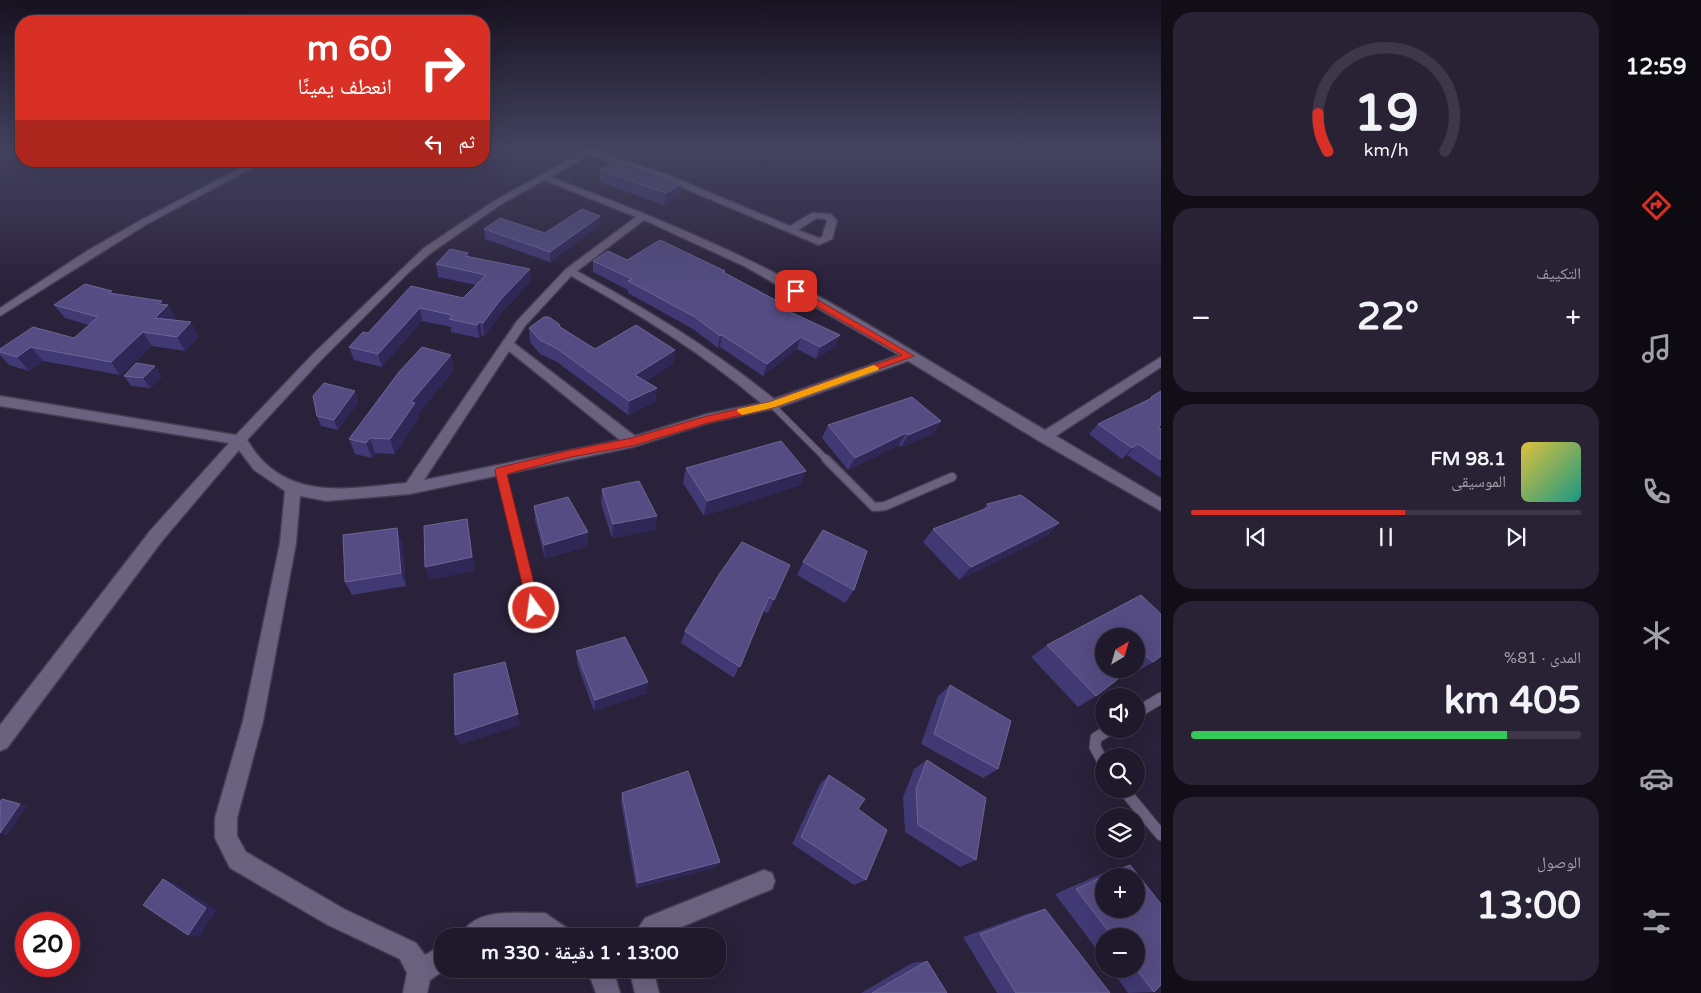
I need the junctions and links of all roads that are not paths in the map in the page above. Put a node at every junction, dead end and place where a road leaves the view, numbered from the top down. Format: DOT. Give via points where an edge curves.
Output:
graph roads {
  1 [pos="198,194"];
  2 [pos="515,194"];
  3 [pos="588,194"];
  4 [pos="707,194"];
  5 [pos="643,216"];
  6 [pos="792,229"];
  7 [pos="570,271"];
  8 [pos="0,313"];
  9 [pos="507,344"];
  10 [pos="909,356"];
  11 [pos="1161,361"];
  12 [pos="0,401"];
  13 [pos="772,405"];
  14 [pos="1044,437"];
  15 [pos="239,440"];
  16 [pos="632,442"];
  17 [pos="500,471"];
  18 [pos="952,477"];
  19 [pos="410,488"];
  20 [pos="293,489"];
  21 [pos="1161,505"];
  22 [pos="534,608"];
  23 [pos="1161,698"];
  24 [pos="1145,708"];
  25 [pos="0,741"];
  26 [pos="1130,798"];
  27 [pos="1161,835"];
  28 [pos="764,881"];
  29 [pos="486,928"];
  30 [pos="549,928"];
  31 [pos="651,928"];
  32 [pos="434,965"];
  33 [pos="604,978"];
  34 [pos="643,978"];
  35 [pos="417,983"];
  36 [pos="608,993"];
  37 [pos="647,993"];
  1 -- 8 [label="street" via="129,231"];
  2 -- 15 [label="street" via="466,223 406,268"];
  3 -- 5 [label="street"];
  4 -- 6 [label="street"];
  5 -- 7 [label="street"];
  5 -- 10 [label="street" via="750,265"];
  7 -- 9 [label="street" via="520,324"];
  7 -- 13 [label="street" via="685,338 736,374"];
  9 -- 16 [label="street"];
  9 -- 19 [label="street"];
  10 -- 13 [label="street"];
  10 -- 14 [label="street"];
  11 -- 14 [label="street"];
  12 -- 15 [label="street"];
  13 -- 16 [label="street" via="707,419"];
  13 -- 18 [label="lane" via="874,507 885,506"];
  14 -- 21 [label="street"];
  15 -- 20 [label="street" via="260,466"];
  15 -- 25 [label="street" via="156,536"];
  16 -- 17 [label="street"];
  17 -- 19 [label="street"];
  17 -- 22 [label="lane"];
  19 -- 20 [label="street" via="326,496"];
  20 -- 35 [label="street" via="288,543 253,721 226,818 226,838 238,860 336,917 408,951 416,962"];
  23 -- 24 [label="lane"];
  26 -- 27 [label="lane"];
  28 -- 31 [label="street"];
  29 -- 30 [label="street" via="545,925"];
  32 -- 35 [label="street"];
  33 -- 36 [label="street"];
  34 -- 37 [label="street"];
}
